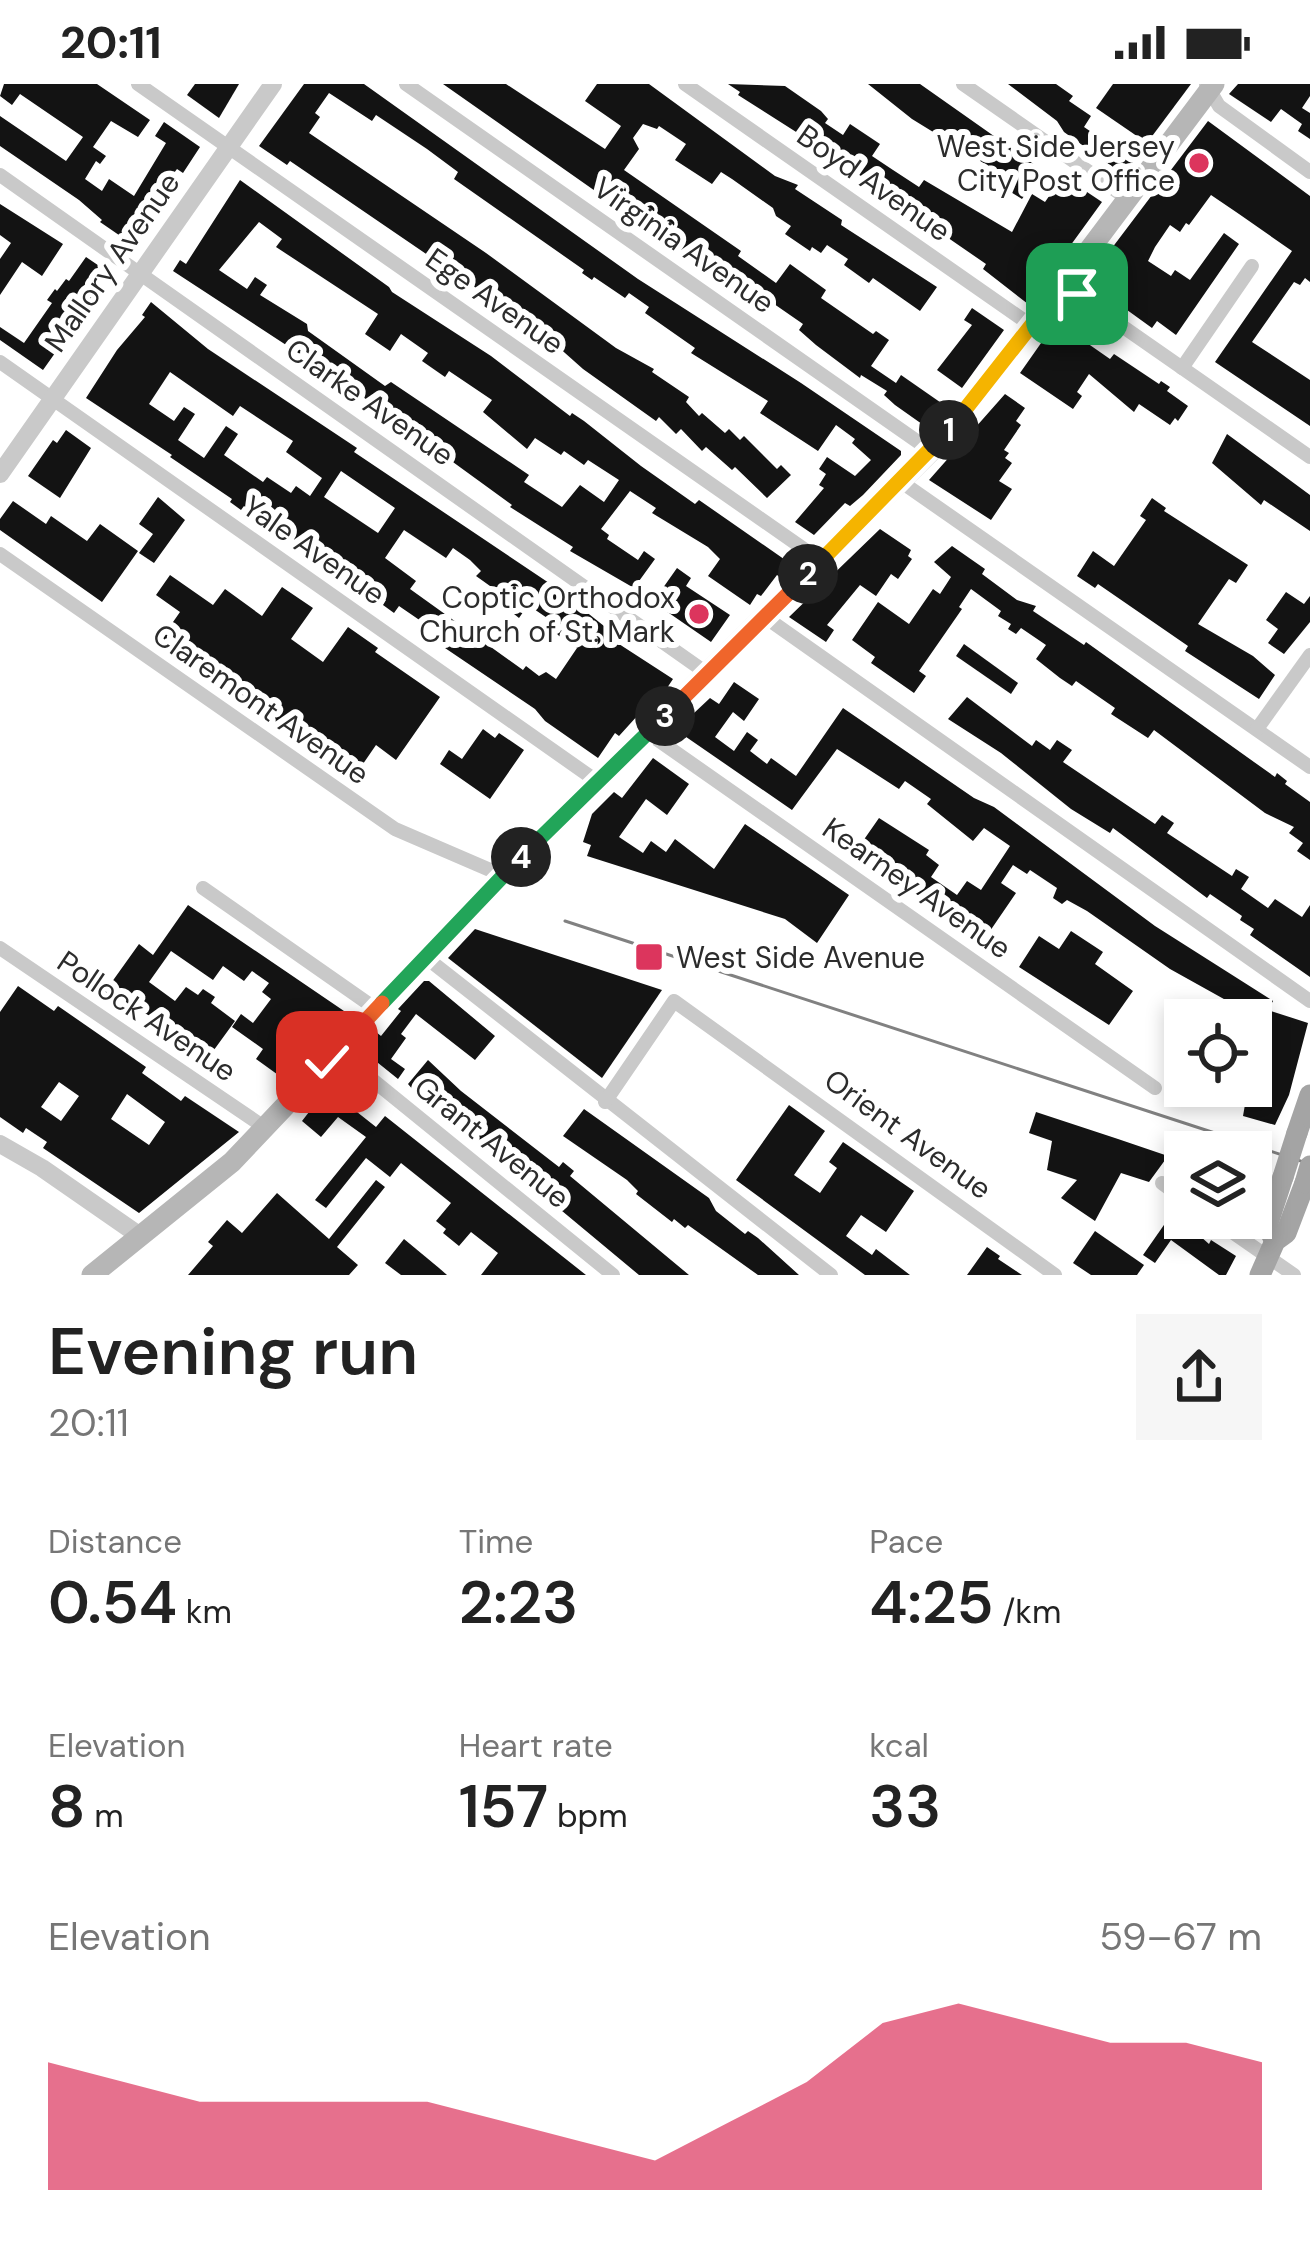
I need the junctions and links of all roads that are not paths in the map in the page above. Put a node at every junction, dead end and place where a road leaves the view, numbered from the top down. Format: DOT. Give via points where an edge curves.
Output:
graph roads {
  1 [pos="139,84"];
  2 [pos="273,84"];
  3 [pos="406,84"];
  4 [pos="686,84"];
  5 [pos="963,84"];
  6 [pos="1210,86"];
  7 [pos="229,147"];
  8 [pos="1310,172"];
  9 [pos="0,176"];
  10 [pos="1128,199"];
  11 [pos="1252,266"];
  12 [pos="140,274"];
  13 [pos="1063,285"];
  14 [pos="1032,326"];
  15 [pos="0,362"];
  16 [pos="1181,368"];
  17 [pos="52,400"];
  18 [pos="931,451"];
  19 [pos="1310,457"];
  20 [pos="0,474"];
  21 [pos="900,481"];
  22 [pos="0,554"];
  23 [pos="821,561"];
  24 [pos="765,617"];
  25 [pos="1310,655"];
  26 [pos="707,674"];
  27 [pos="1257,729"];
  28 [pos="647,733"];
  29 [pos="1310,767"];
  30 [pos="598,782"];
  31 [pos="504,875"];
  32 [pos="203,888"];
  33 [pos="0,949"];
  34 [pos="424,956"];
  35 [pos="1310,1000"];
  36 [pos="376,1009"];
  37 [pos="337,1051"];
  38 [pos="1155,1088"];
  39 [pos="1310,1095"];
  40 [pos="605,1102"];
  41 [pos="264,1127"];
  42 [pos="0,1144"];
  43 [pos="1299,1175"];
  44 [pos="140,1236"];
  45 [pos="1241,1239"];
  46 [pos="1268,1258"];
  47 [pos="92,1275"];
  48 [pos="613,1275"];
  49 [pos="831,1275"];
  50 [pos="1055,1275"];
  51 [pos="1294,1275"];
  1 -- 7 [label="street, Ege Avenue"];
  2 -- 7 [label="street, Mallory Avenue"];
  3 -- 18 [label="street, Virginia Avenue"];
  4 -- 14 [label="street, Boyd Avenue"];
  5 -- 10 [label="street"];
  6 -- 8 [label="street" via="1219,106"];
  6 -- 10 [label="main road"];
  7 -- 12 [label="street, Mallory Avenue"];
  7 -- 23 [label="street, Ege Avenue"];
  9 -- 12 [label="street, Clarke Avenue"];
  10 -- 13 [label="main road"];
  11 -- 16 [label="street"];
  12 -- 17 [label="street, Mallory Avenue"];
  12 -- 26 [label="street, Clarke Avenue"];
  13 -- 14 [label="main road"];
  13 -- 16 [label="street"];
  14 -- 18 [label="main road"];
  15 -- 17 [label="street, Yale Avenue"];
  16 -- 19 [label="street"];
  17 -- 20 [label="street, Mallory Avenue"];
  17 -- 30 [label="street, Yale Avenue"];
  18 -- 21 [label="main road"];
  21 -- 23 [label="main road"];
  21 -- 27 [label="street"];
  22 -- 31 [label="street, Claremont Avenue" via="395,829"];
  23 -- 24 [label="main road"];
  24 -- 26 [label="main road"];
  24 -- 35 [label="street"];
  25 -- 27 [label="street"];
  26 -- 28 [label="main road"];
  27 -- 29 [label="street"];
  28 -- 30 [label="main road"];
  28 -- 38 [label="street, Kearney Avenue"];
  30 -- 31 [label="main road"];
  31 -- 34 [label="main road"];
  32 -- 36 [label="street"];
  33 -- 41 [label="street, Pollock Avenue"];
  34 -- 36 [label="main road"];
  34 -- 40 [label="street"];
  36 -- 37 [label="main road"];
  37 -- 41 [label="main road"];
  37 -- 48 [label="street, Grant Avenue"];
  39 -- 43 [label="main road, bridge" via="1297,1133"];
  40 -- 49 [label="street"];
  40 -- 50 [label="street, Orient Avenue" via="674,1001"];
  41 -- 44 [label="main road"];
  42 -- 44 [label="street"];
  43 -- 46 [label="main road" via="1286,1233"];
  44 -- 47 [label="main road"];
  45 -- 46 [label="street"];
  46 -- 51 [label="street"];
}
